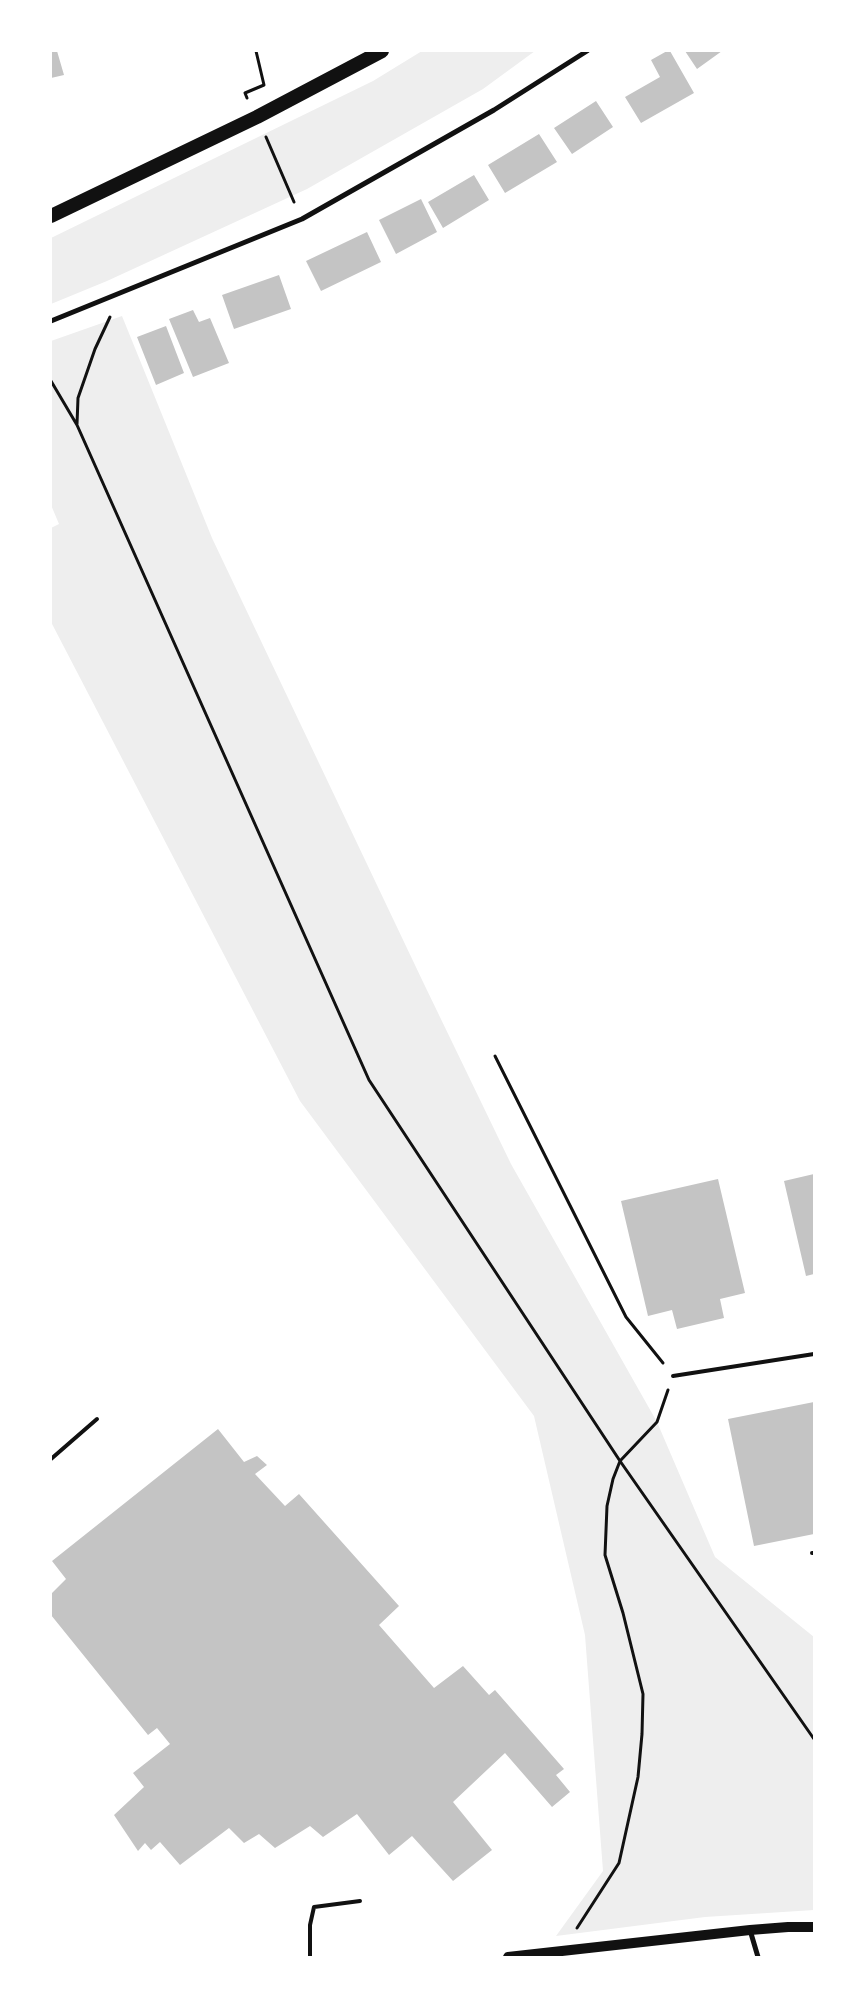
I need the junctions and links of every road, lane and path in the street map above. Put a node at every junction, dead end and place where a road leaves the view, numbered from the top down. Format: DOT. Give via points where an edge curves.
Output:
graph roads {
  1 [pos="256,51"];
  2 [pos="382,51"];
  3 [pos="587,51"];
  4 [pos="257,117"];
  5 [pos="51,216"];
  6 [pos="302,219"];
  7 [pos="121,292"];
  8 [pos="51,322"];
  9 [pos="51,381"];
  10 [pos="77,425"];
  11 [pos="495,1056"];
  12 [pos="814,1354"];
  13 [pos="673,1376"];
  14 [pos="97,1419"];
  15 [pos="51,1459"];
  16 [pos="620,1461"];
  17 [pos="814,1739"];
  18 [pos="360,1901"];
  19 [pos="814,1927"];
  20 [pos="750,1930"];
  21 [pos="563,1950"];
  22 [pos="310,1957"];
  23 [pos="508,1957"];
  24 [pos="758,1957"];
  1 -- 4 [label="path" via="264,85 245,93"];
  2 -- 4 [label="highway"];
  3 -- 6 [label="street" via="494,110"];
  4 -- 5 [label="highway"];
  4 -- 6 [label="path"];
  6 -- 7 [label="street"];
  7 -- 8 [label="street"];
  7 -- 10 [label="path" via="95,349 78,398"];
  9 -- 10 [label="path"];
  10 -- 16 [label="path" via="369,1080"];
  11 -- 13 [label="path" via="626,1317"];
  12 -- 13 [label="lane"];
  13 -- 16 [label="path" via="656,1422"];
  14 -- 15 [label="lane"];
  16 -- 17 [label="path"];
  16 -- 21 [label="path" via="607,1506 605,1555 643,1694 638,1777 620,1862"];
  18 -- 22 [label="lane" via="314,1908 310,1924"];
  19 -- 20 [label="main road"];
  20 -- 21 [label="main road"];
  20 -- 24 [label="street"];
  21 -- 23 [label="main road"];
}
